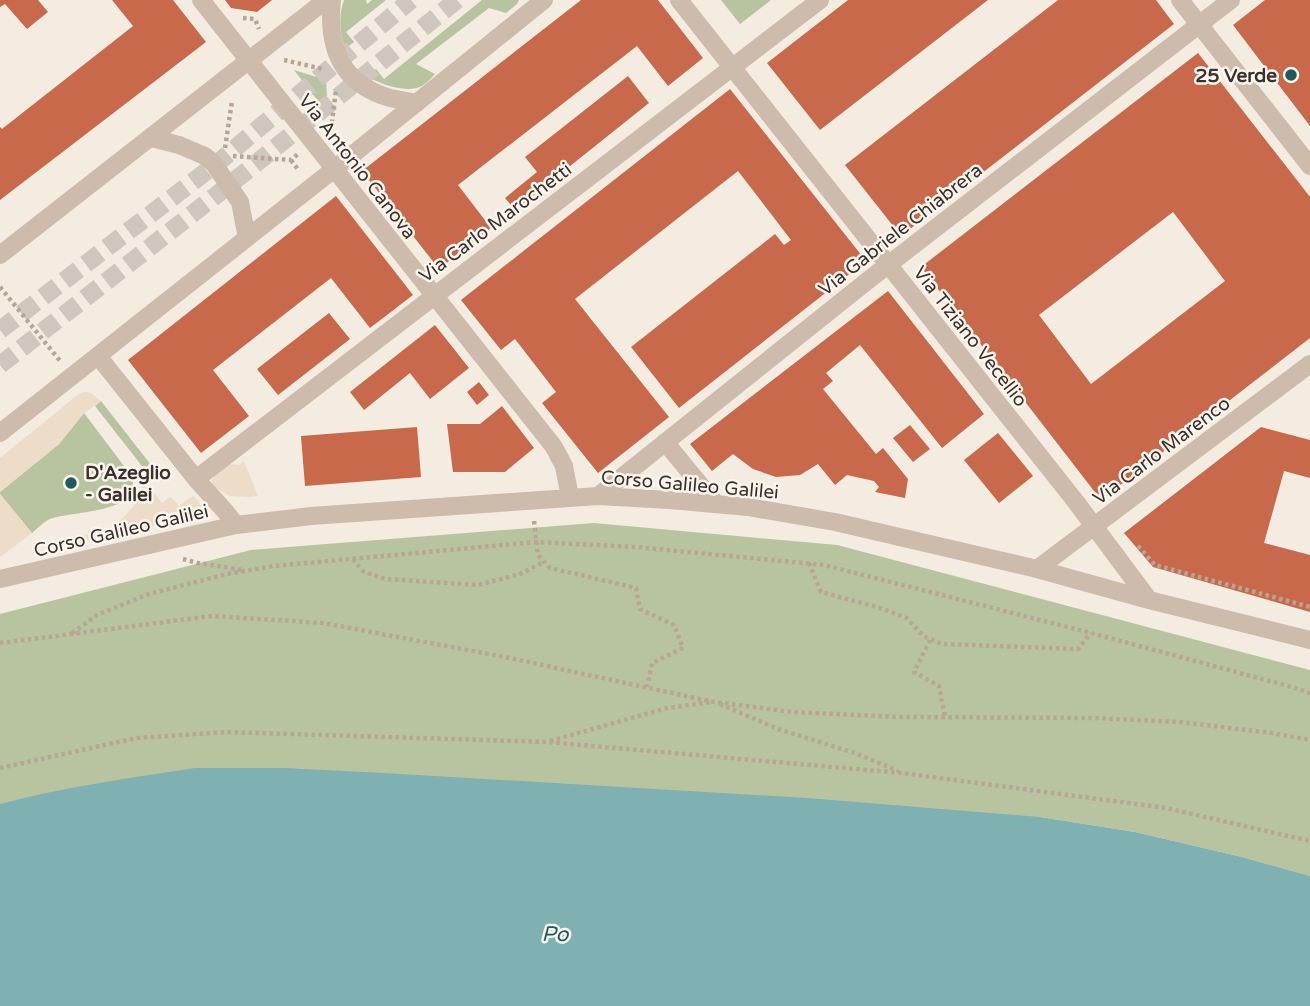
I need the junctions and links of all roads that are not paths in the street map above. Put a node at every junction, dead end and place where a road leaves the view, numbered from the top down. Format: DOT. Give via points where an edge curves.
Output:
graph roads {
  1 [pos="201,0"];
  2 [pos="326,0"];
  3 [pos="332,0"];
  4 [pos="679,0"];
  5 [pos="820,0"];
  6 [pos="1180,0"];
  7 [pos="1231,0"];
  8 [pos="537,3"];
  9 [pos="1199,24"];
  10 [pos="249,61"];
  11 [pos="732,67"];
  12 [pos="417,103"];
  13 [pos="151,138"];
  14 [pos="1310,166"];
  15 [pos="334,169"];
  16 [pos="247,238"];
  17 [pos="1,251"];
  18 [pos="888,265"];
  19 [pos="434,295"];
  20 [pos="98,356"];
  21 [pos="1310,364"];
  22 [pos="0,433"];
  23 [pos="665,442"];
  24 [pos="196,479"];
  25 [pos="598,495"];
  26 [pos="570,497"];
  27 [pos="716,504"];
  28 [pos="236,526"];
  29 [pos="1094,526"];
  30 [pos="1037,569"];
  31 [pos="6,579"];
  32 [pos="1149,600"];
  33 [pos="1310,640"];
  1 -- 10 [label="street, Via Antonio Canova"];
  2 -- 10 [label="street"];
  3 -- 12 [label="street" via="334,48 344,67 369,89"];
  4 -- 11 [label="street, Via Tiziano Vecellio"];
  5 -- 11 [label="street, Via Carlo Marochetti"];
  6 -- 9 [label="street"];
  7 -- 9 [label="street, Via Gabriele Chiabrera"];
  8 -- 12 [label="street"];
  9 -- 14 [label="street"];
  9 -- 18 [label="street, Via Gabriele Chiabrera"];
  10 -- 13 [label="street"];
  10 -- 15 [label="street, Via Antonio Canova"];
  11 -- 18 [label="street, Via Tiziano Vecellio"];
  11 -- 19 [label="street, Via Carlo Marochetti"];
  12 -- 15 [label="street"];
  13 -- 16 [label="street" via="179,145 214,164 240,202"];
  13 -- 17 [label="street"];
  15 -- 16 [label="street"];
  15 -- 19 [label="street, Via Antonio Canova"];
  16 -- 20 [label="street"];
  18 -- 23 [label="street, Via Gabriele Chiabrera"];
  18 -- 29 [label="street, Via Tiziano Vecellio"];
  19 -- 24 [label="street, Via Carlo Marochetti"];
  19 -- 26 [label="street, Via Antonio Canova" via="554,447 564,466"];
  20 -- 22 [label="street"];
  20 -- 24 [label="street"];
  21 -- 29 [label="street, Via Carlo Marenco"];
  23 -- 25 [label="street, Via Gabriele Chiabrera"];
  23 -- 27 [label="street"];
  24 -- 28 [label="street"];
  25 -- 26 [label="street, Corso Galileo Galilei"];
  25 -- 27 [label="street, Corso Galileo Galilei"];
  26 -- 28 [label="street, Corso Galileo Galilei"];
  27 -- 30 [label="street, Corso Galileo Galilei" via="835,522"];
  28 -- 31 [label="street, Corso Galileo Galilei"];
  29 -- 30 [label="street, Via Carlo Marenco"];
  29 -- 32 [label="street, Via Tiziano Vecellio"];
  30 -- 32 [label="street, Corso Galileo Galilei"];
  32 -- 33 [label="street, Corso Galileo Galilei"];
}
